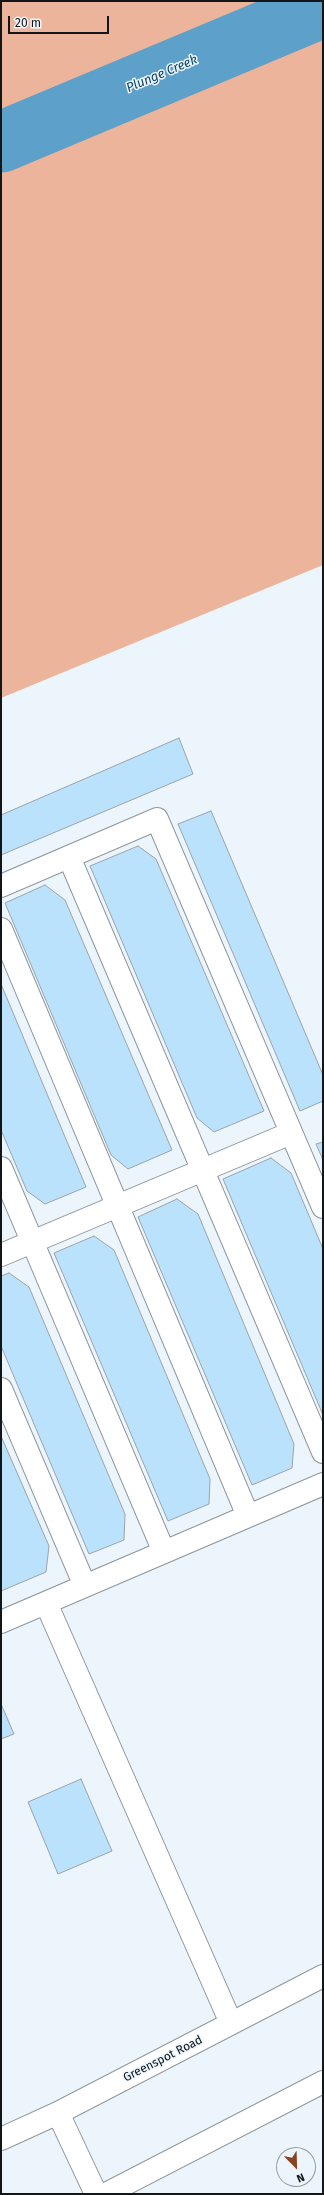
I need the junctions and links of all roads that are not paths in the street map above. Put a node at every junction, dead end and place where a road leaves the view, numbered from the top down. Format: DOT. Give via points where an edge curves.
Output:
graph roads {
  1 [pos="69,857"];
  2 [pos="1,886"];
  3 [pos="1,930"];
  4 [pos="291,1133"];
  5 [pos="1,1168"];
  6 [pos="203,1170"];
  7 [pos="118,1205"];
  8 [pos="323,1207"];
  9 [pos="32,1241"];
  10 [pos="1,1254"];
  11 [pos="1,1389"];
  12 [pos="323,1452"];
  13 [pos="323,1484"];
  14 [pos="248,1516"];
  15 [pos="164,1552"];
  16 [pos="85,1586"];
  17 [pos="46,1602"];
  18 [pos="1,1622"];
  19 [pos="323,1976"];
  20 [pos="231,2023"];
  21 [pos="323,2082"];
  22 [pos="58,2113"];
  23 [pos="1,2139"];
  24 [pos="96,2194"];
  25 [pos="106,2194"];
  1 -- 2 [label="main road"];
  1 -- 4 [label="main road" via="157,819"];
  1 -- 6 [label="main road"];
  3 -- 7 [label="main road"];
  4 -- 6 [label="main road"];
  4 -- 8 [label="main road"];
  5 -- 9 [label="main road"];
  6 -- 7 [label="main road"];
  6 -- 12 [label="main road"];
  7 -- 9 [label="main road"];
  7 -- 14 [label="main road"];
  9 -- 10 [label="main road"];
  9 -- 15 [label="main road"];
  11 -- 16 [label="main road"];
  13 -- 14 [label="main road"];
  14 -- 15 [label="main road"];
  15 -- 16 [label="main road"];
  16 -- 17 [label="main road"];
  17 -- 18 [label="main road"];
  17 -- 20 [label="main road"];
  19 -- 20 [label="main road, Greenspot Road"];
  20 -- 22 [label="main road, Greenspot Road"];
  21 -- 25 [label="main road"];
  22 -- 23 [label="main road, Greenspot Road"];
  22 -- 24 [label="main road"];
}
